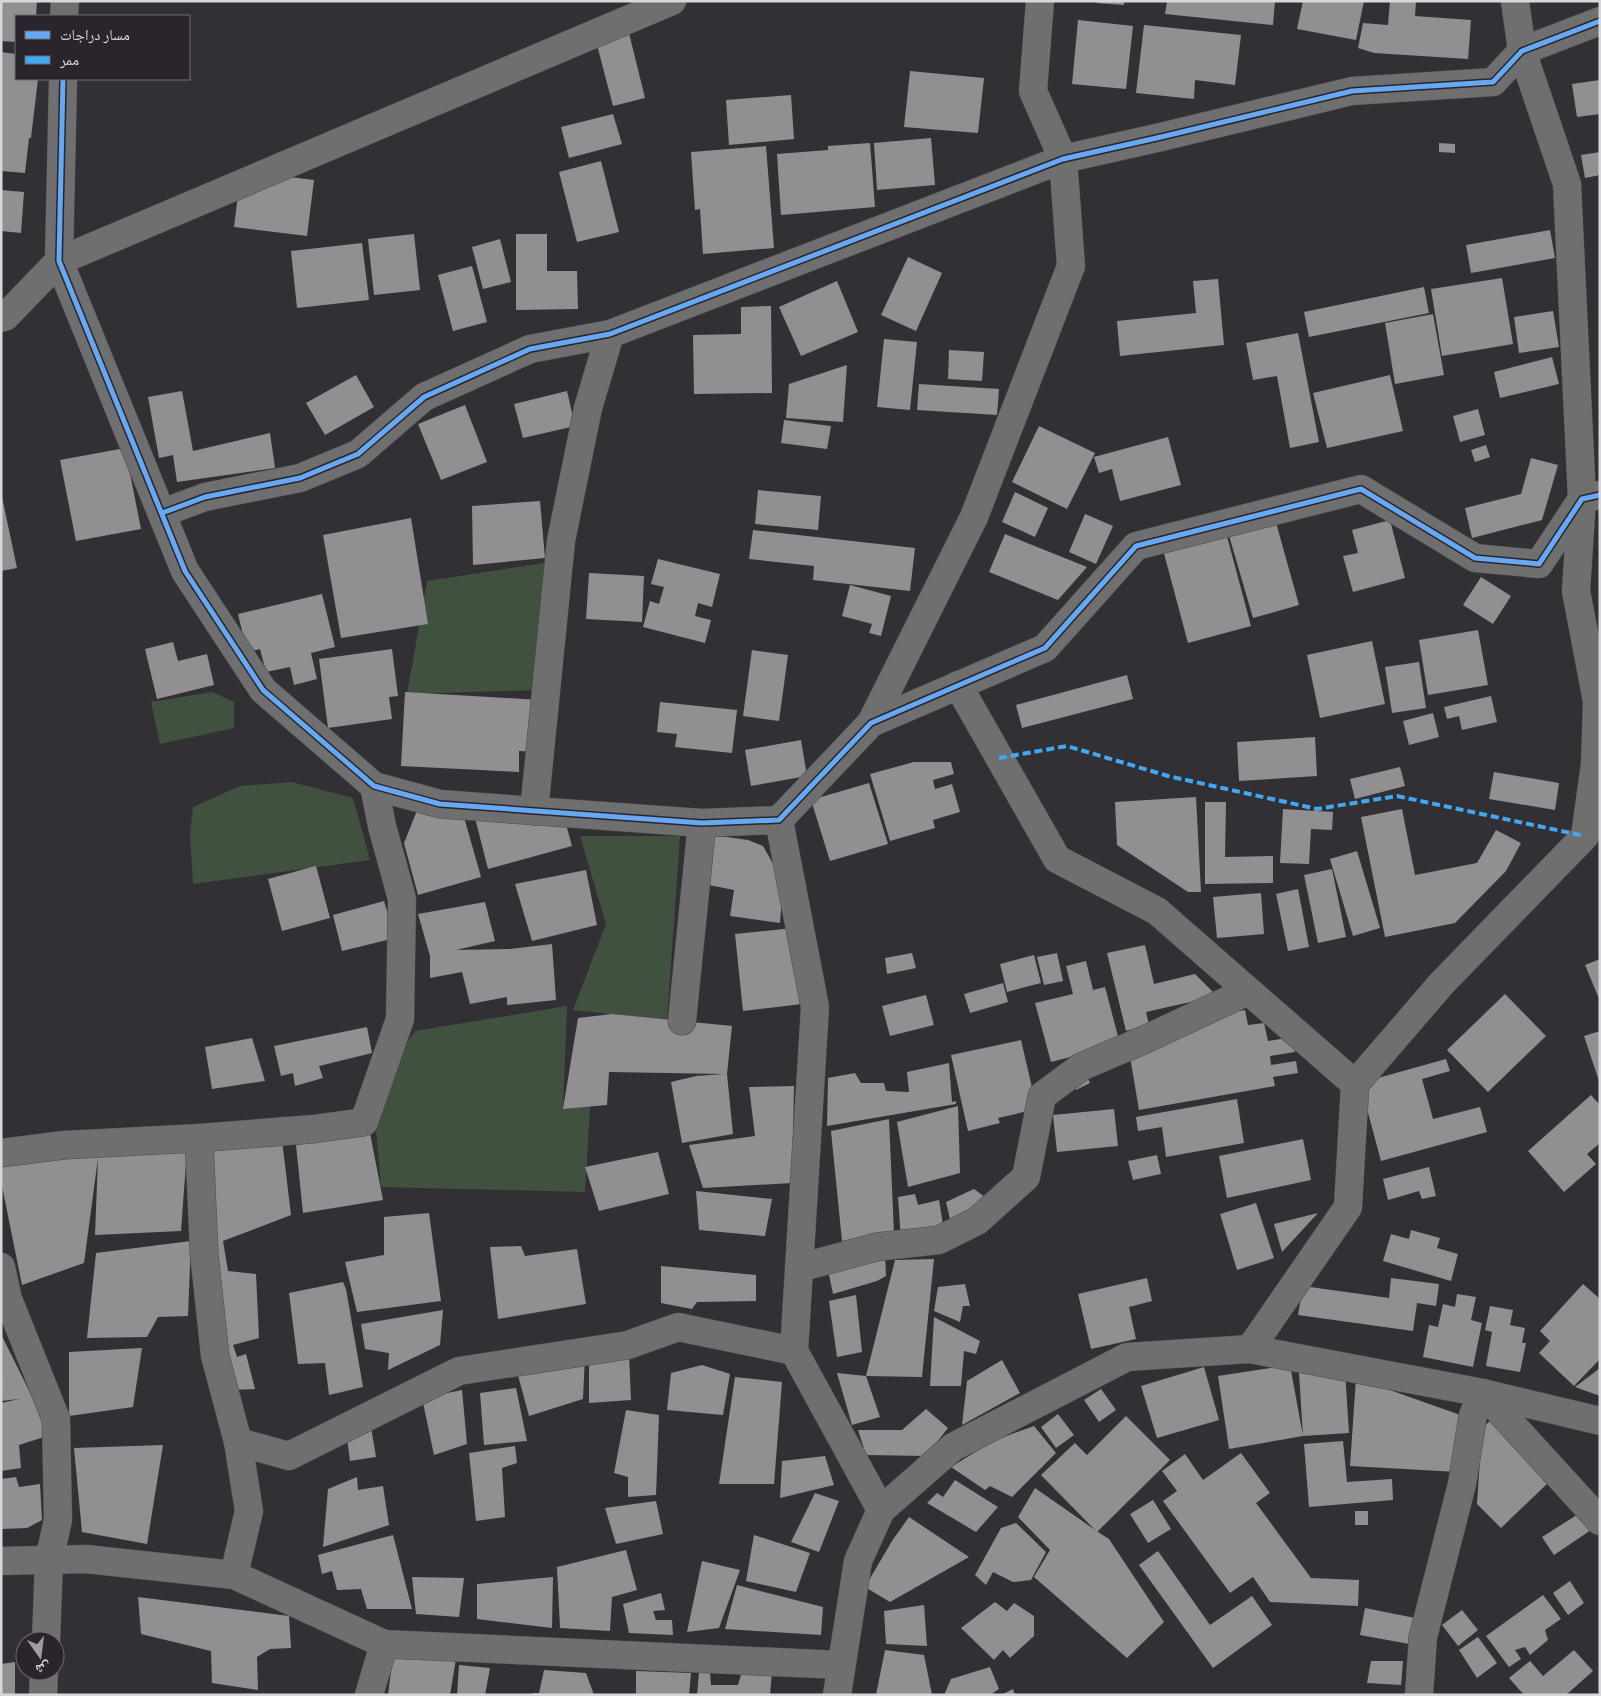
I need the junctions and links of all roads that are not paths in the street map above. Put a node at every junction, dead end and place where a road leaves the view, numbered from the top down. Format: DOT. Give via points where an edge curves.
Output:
graph roads {
  1 [pos="65,1"];
  2 [pos="672,1"];
  3 [pos="1040,1"];
  4 [pos="1515,1"];
  5 [pos="64,15"];
  6 [pos="1600,21"];
  7 [pos="1522,51"];
  8 [pos="63,80"];
  9 [pos="1063,159"];
  10 [pos="59,261"];
  11 [pos="1,318"];
  12 [pos="610,334"];
  13 [pos="1591,497"];
  14 [pos="162,513"];
  15 [pos="958,685"];
  16 [pos="872,723"];
  17 [pos="374,786"];
  18 [pos="534,811"];
  19 [pos="779,820"];
  20 [pos="702,823"];
  21 [pos="1593,834"];
  22 [pos="1248,991"];
  23 [pos="682,1022"];
  24 [pos="1355,1084"];
  25 [pos="199,1138"];
  26 [pos="1,1154"];
  27 [pos="1,1267"];
  28 [pos="799,1268"];
  29 [pos="1250,1349"];
  30 [pos="794,1351"];
  31 [pos="1483,1393"];
  32 [pos="1600,1420"];
  33 [pos="238,1442"];
  34 [pos="881,1510"];
  35 [pos="1600,1521"];
  36 [pos="50,1560"];
  37 [pos="1,1561"];
  38 [pos="234,1575"];
  39 [pos="46,1631"];
  40 [pos="384,1644"];
  41 [pos="841,1665"];
  42 [pos="44,1681"];
  43 [pos="43,1695"];
  44 [pos="369,1695"];
  45 [pos="837,1695"];
  46 [pos="1419,1695"];
  1 -- 5 [label="street"];
  2 -- 10 [label="street"];
  3 -- 9 [label="street" via="1032,91"];
  4 -- 7 [label="street"];
  6 -- 7 [label="street"];
  7 -- 9 [label="street" via="1493,82 1352,91"];
  7 -- 13 [label="street" via="1567,184"];
  8 -- 10 [label="street"];
  9 -- 12 [label="street"];
  9 -- 16 [label="street" via="1071,266 974,517"];
  10 -- 11 [label="street"];
  10 -- 14 [label="street"];
  12 -- 14 [label="street" via="530,348 424,397 358,454 300,478 205,497"];
  12 -- 18 [label="street" via="588,408 561,541"];
  13 -- 15 [label="street" via="1539,564 1475,558 1361,490 1136,546 1044,648"];
  13 -- 21 [label="street" via="1576,590 1597,701"];
  14 -- 17 [label="street" via="185,571 263,690"];
  15 -- 16 [label="street"];
  15 -- 22 [label="street" via="1056,859 1157,911"];
  16 -- 19 [label="street"];
  17 -- 18 [label="street" via="440,804"];
  17 -- 25 [label="street" via="402,898 400,1018 364,1122"];
  18 -- 20 [label="street"];
  19 -- 20 [label="street"];
  19 -- 28 [label="street" via="815,1007"];
  20 -- 23 [label="street"];
  21 -- 24 [label="street" via="1442,983"];
  22 -- 24 [label="street"];
  22 -- 28 [label="street" via="1080,1067 1042,1096 1026,1177 977,1221 940,1240 876,1247"];
  24 -- 29 [label="street" via="1348,1207"];
  25 -- 26 [label="street" via="64,1145"];
  25 -- 33 [label="street" via="204,1253 215,1356"];
  27 -- 36 [label="street" via="8,1299 56,1419 58,1520"];
  28 -- 30 [label="street"];
  29 -- 31 [label="street"];
  29 -- 34 [label="street" via="1127,1357 953,1447"];
  30 -- 33 [label="street" via="678,1327 628,1345 459,1371 288,1456"];
  30 -- 34 [label="street"];
  31 -- 32 [label="street"];
  31 -- 35 [label="street"];
  31 -- 46 [label="street" via="1473,1415 1462,1484 1424,1637"];
  33 -- 38 [label="street" via="249,1511"];
  34 -- 41 [label="street" via="858,1561"];
  36 -- 37 [label="street"];
  36 -- 38 [label="street" via="86,1559"];
  36 -- 39 [label="street"];
  38 -- 40 [label="street"];
  40 -- 41 [label="street"];
  40 -- 44 [label="street"];
  41 -- 45 [label="street"];
  42 -- 43 [label="street"];
}
